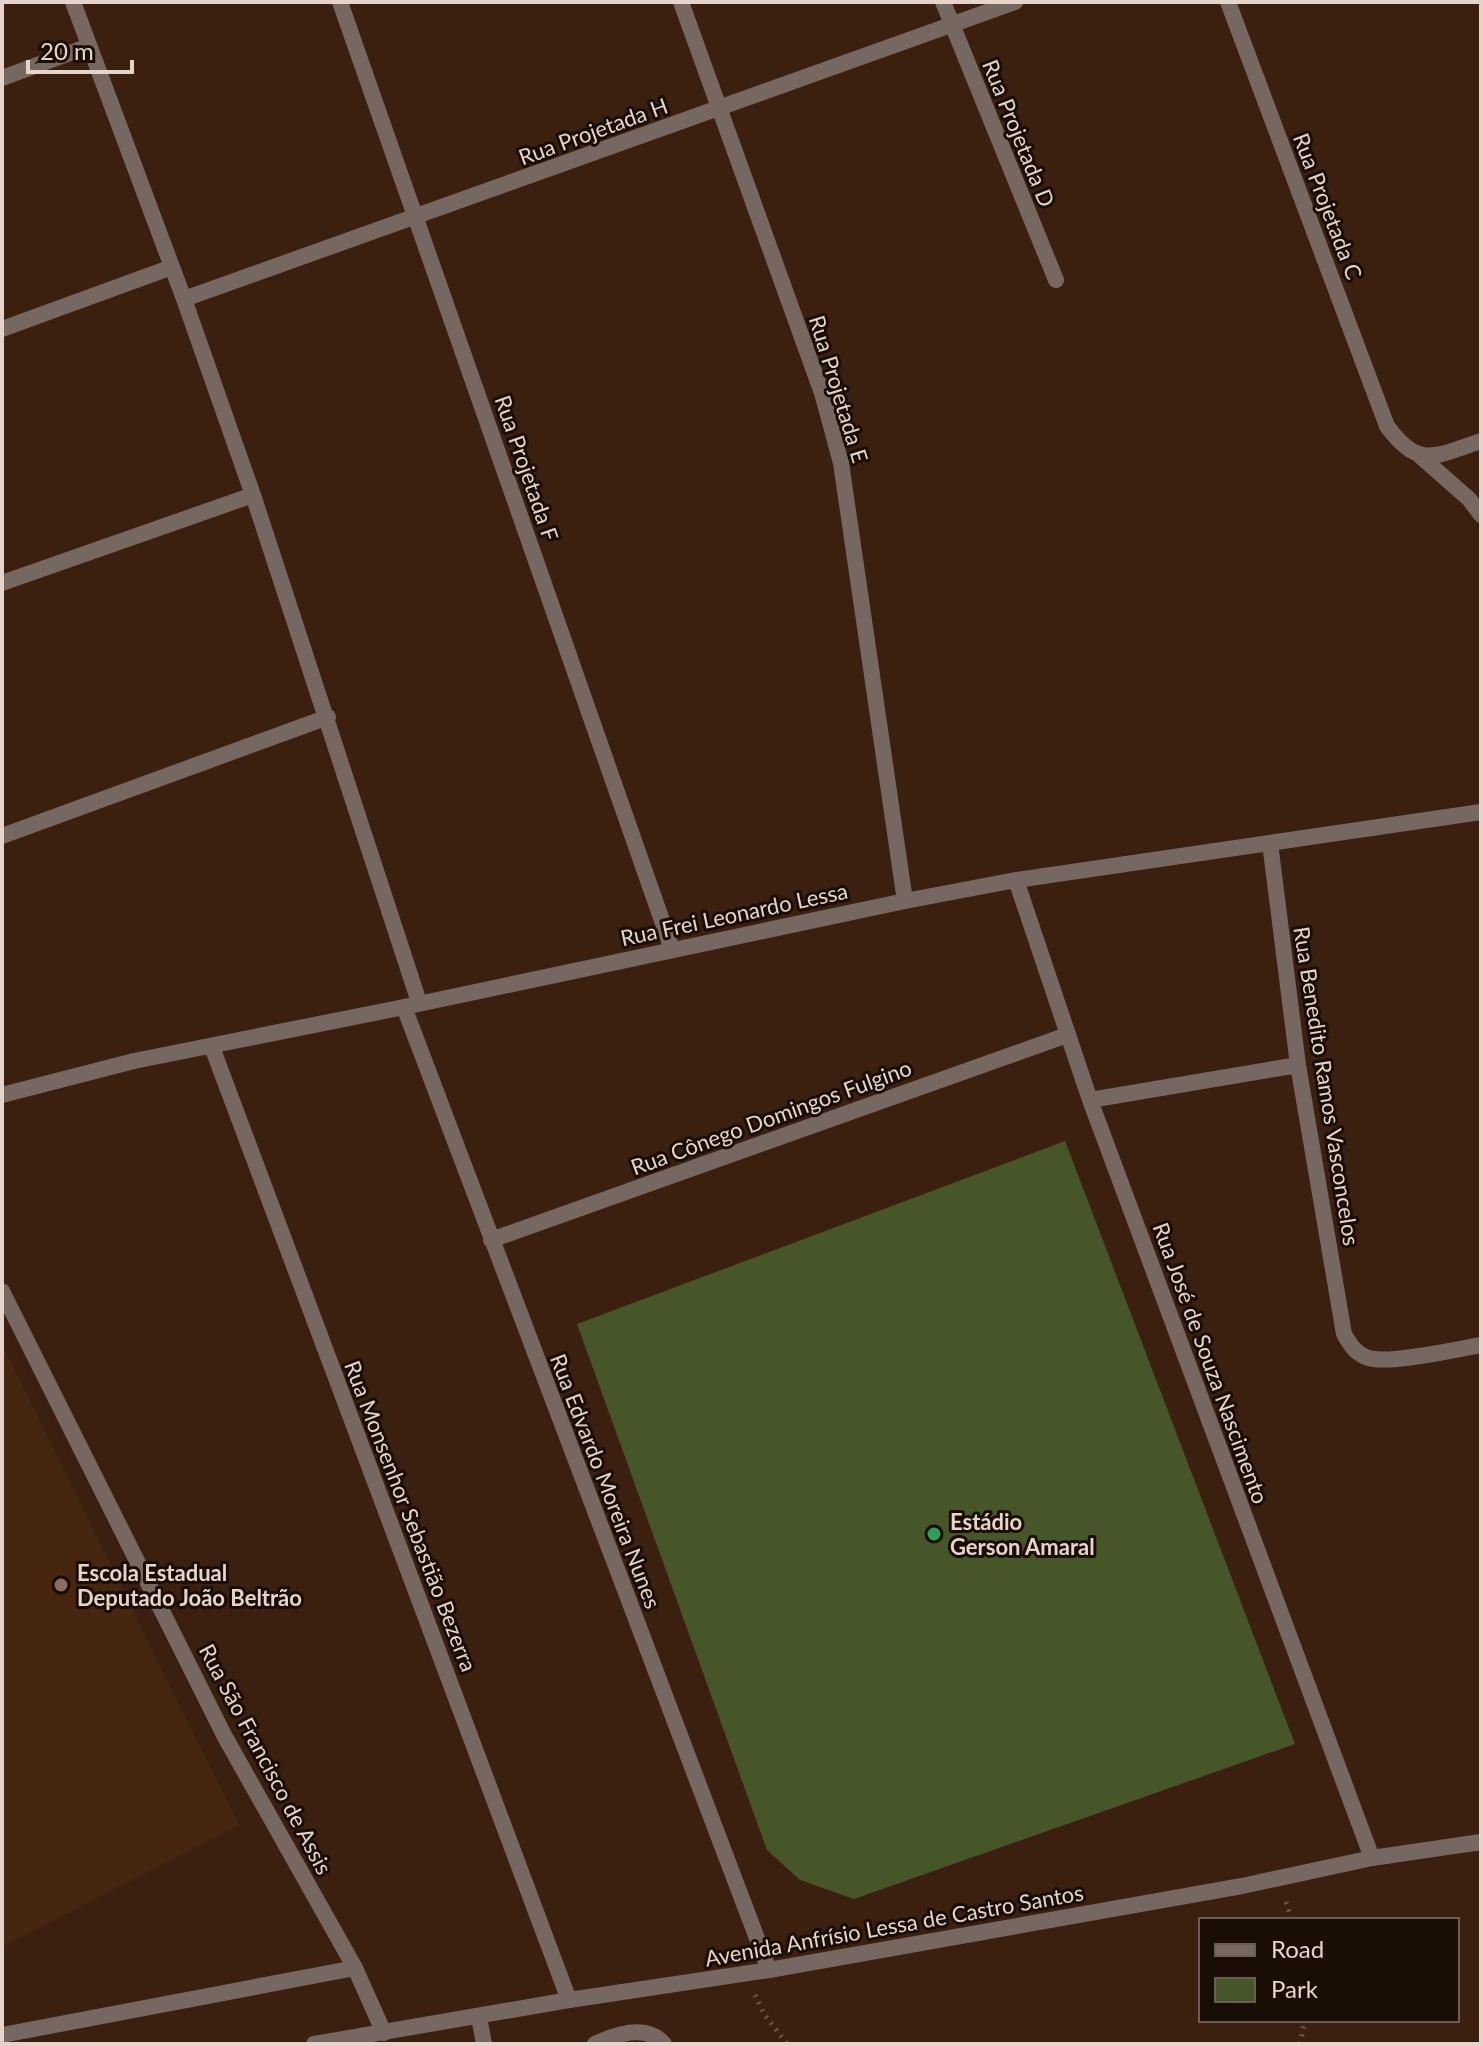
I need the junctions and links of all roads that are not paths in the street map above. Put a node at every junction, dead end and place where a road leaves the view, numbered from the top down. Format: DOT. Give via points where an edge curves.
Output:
graph roads {
  1 [pos="73,2"];
  2 [pos="340,2"];
  3 [pos="681,2"];
  4 [pos="943,2"];
  5 [pos="1015,2"];
  6 [pos="1228,2"];
  7 [pos="950,23"];
  8 [pos="89,46"];
  9 [pos="2,78"];
  10 [pos="719,109"];
  11 [pos="416,217"];
  12 [pos="172,267"];
  13 [pos="1056,280"];
  14 [pos="184,299"];
  15 [pos="2,329"];
  16 [pos="1481,441"];
  17 [pos="1419,455"];
  18 [pos="253,495"];
  19 [pos="1481,515"];
  20 [pos="2,583"];
  21 [pos="328,717"];
  22 [pos="1481,812"];
  23 [pos="2,836"];
  24 [pos="1270,843"];
  25 [pos="1016,880"];
  26 [pos="905,901"];
  27 [pos="672,949"];
  28 [pos="412,1005"];
  29 [pos="1067,1035"];
  30 [pos="212,1047"];
  31 [pos="1298,1065"];
  32 [pos="2,1095"];
  33 [pos="1090,1100"];
  34 [pos="491,1240"];
  35 [pos="2,1291"];
  36 [pos="1481,1345"];
  37 [pos="1481,1842"];
  38 [pos="1372,1858"];
  39 [pos="355,1968"];
  40 [pos="769,1970"];
  41 [pos="569,2000"];
  42 [pos="479,2017"];
  43 [pos="384,2033"];
  44 [pos="2,2035"];
  45 [pos="661,2040"];
  46 [pos="314,2044"];
  47 [pos="484,2044"];
  48 [pos="595,2044"];
  1 -- 8 [label="street, Rua Edvardo Moreira Nunes"];
  2 -- 11 [label="street, Rua Projetada F"];
  3 -- 10 [label="street, Rua Projetada E"];
  4 -- 7 [label="street, Rua Projetada D"];
  5 -- 7 [label="street, Rua Projetada H"];
  6 -- 17 [label="street, Rua Projetada C" via="1387,426 1401,445"];
  7 -- 10 [label="street, Rua Projetada H"];
  7 -- 13 [label="street, Rua Projetada D"];
  8 -- 9 [label="street"];
  8 -- 12 [label="street, Rua Edvardo Moreira Nunes"];
  10 -- 11 [label="street, Rua Projetada H"];
  10 -- 26 [label="street, Rua Projetada E" via="822,393 841,463"];
  11 -- 14 [label="street, Rua Projetada H"];
  11 -- 27 [label="street, Rua Projetada F"];
  12 -- 14 [label="street, Rua Edvardo Moreira Nunes"];
  12 -- 15 [label="street"];
  14 -- 18 [label="street, Rua Edvardo Moreira Nunes"];
  16 -- 17 [label="street" via="1433,457"];
  17 -- 19 [label="street"];
  18 -- 20 [label="street"];
  18 -- 21 [label="street, Rua Edvardo Moreira Nunes"];
  21 -- 23 [label="street"];
  21 -- 28 [label="street, Rua Edvardo Moreira Nunes"];
  22 -- 24 [label="street, Rua Frei Leonardo Lessa"];
  24 -- 25 [label="street, Rua Frei Leonardo Lessa"];
  24 -- 31 [label="street, Rua Benedito Ramos Vasconcelos"];
  25 -- 26 [label="street, Rua Frei Leonardo Lessa"];
  25 -- 29 [label="street, Rua José de Souza Nascimento"];
  26 -- 27 [label="street, Rua Frei Leonardo Lessa"];
  27 -- 28 [label="street, Rua Frei Leonardo Lessa"];
  28 -- 30 [label="street, Rua Frei Leonardo Lessa"];
  28 -- 34 [label="street, Rua Edvardo Moreira Nunes"];
  29 -- 33 [label="street, Rua José de Souza Nascimento"];
  29 -- 34 [label="street, Rua Cônego Domingos Fulgino"];
  30 -- 32 [label="street, Rua Frei Leonardo Lessa"];
  30 -- 41 [label="street, Rua Monsenhor Sebastião Bezerra"];
  31 -- 33 [label="street"];
  31 -- 36 [label="street, Rua Benedito Ramos Vasconcelos" via="1344,1334 1354,1350 1368,1359 1387,1360"];
  33 -- 38 [label="street, Rua José de Souza Nascimento"];
  34 -- 40 [label="street, Rua Edvardo Moreira Nunes"];
  35 -- 39 [label="street, Rua São Francisco de Assis" via="225,1737"];
  37 -- 38 [label="street, Avenida Anfrísio Lessa de Castro Santos"];
  38 -- 40 [label="street, Avenida Anfrísio Lessa de Castro Santos"];
  39 -- 43 [label="street, Rua São Francisco de Assis"];
  39 -- 44 [label="street"];
  40 -- 41 [label="street, Avenida Anfrísio Lessa de Castro Santos"];
  41 -- 42 [label="street, Avenida Anfrísio Lessa de Castro Santos"];
  42 -- 43 [label="street, Avenida Anfrísio Lessa de Castro Santos"];
  42 -- 47 [label="street"];
  43 -- 46 [label="street, Avenida Anfrísio Lessa de Castro Santos"];
  45 -- 48 [label="street" via="632,2032"];
}
